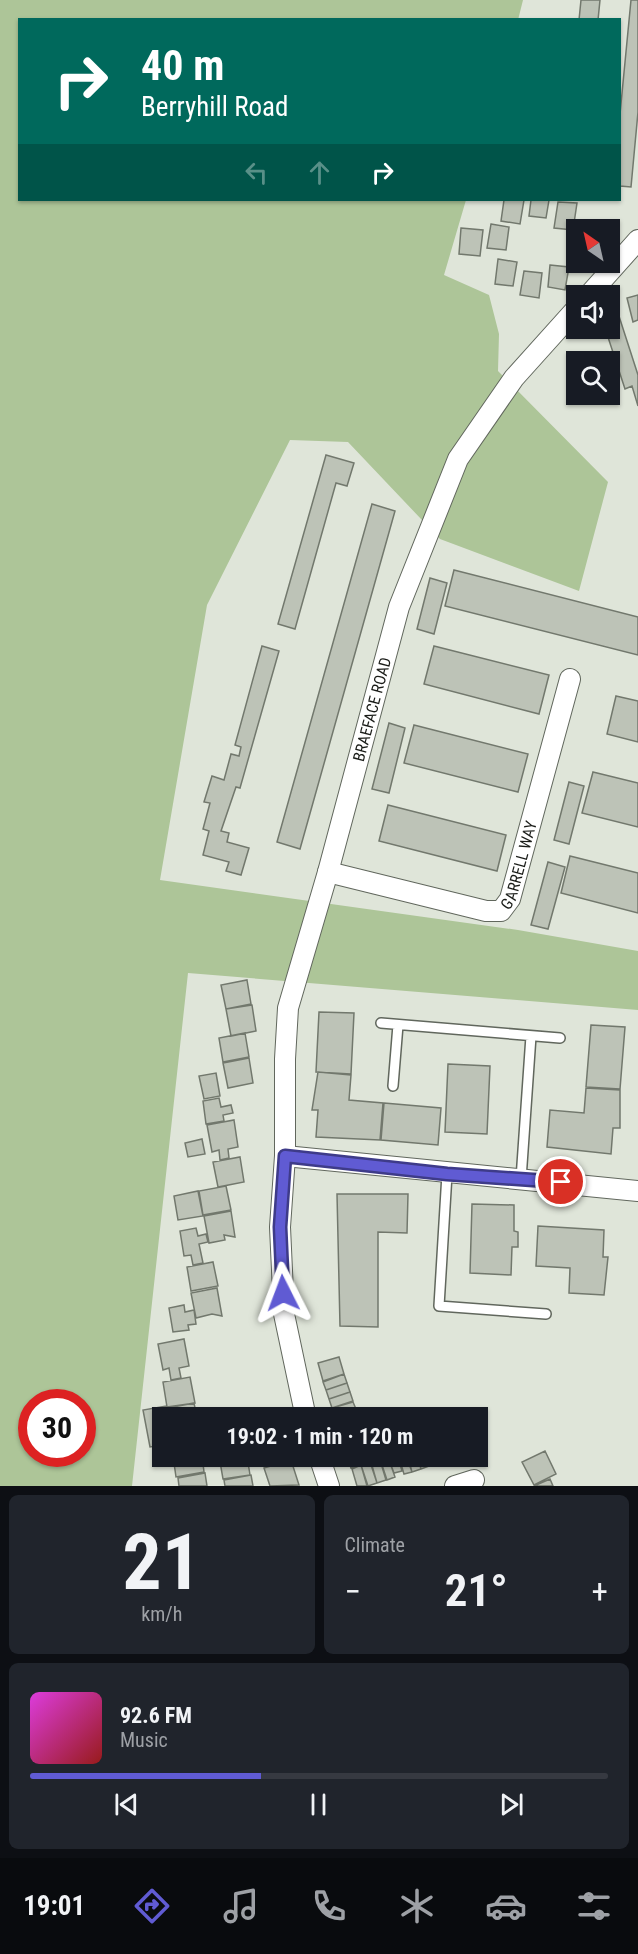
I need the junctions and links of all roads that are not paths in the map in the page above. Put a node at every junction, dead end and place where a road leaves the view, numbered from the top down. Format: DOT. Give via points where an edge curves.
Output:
graph roads {
  1 [pos="638,240"];
  2 [pos="598,285"];
  3 [pos="566,320"];
  4 [pos="570,679"];
  5 [pos="328,872"];
  6 [pos="381,1023"];
  7 [pos="398,1025"];
  8 [pos="531,1036"];
  9 [pos="560,1038"];
  10 [pos="393,1086"];
  11 [pos="285,1156"];
  12 [pos="447,1174"];
  13 [pos="521,1179"];
  14 [pos="638,1191"];
  15 [pos="546,1314"];
  16 [pos="304,1407"];
  17 [pos="323,1467"];
  18 [pos="474,1480"];
  19 [pos="329,1486"];
  20 [pos="455,1486"];
  1 -- 2 [label="street"];
  3 -- 5 [label="street, BRAEFACE ROAD" via="514,378 458,459 399,607"];
  4 -- 5 [label="street, GARRELL WAY" via="510,899 501,911 486,911"];
  5 -- 11 [label="street, BRAEFACE ROAD" via="288,1008"];
  6 -- 7 [label="lane"];
  7 -- 8 [label="lane"];
  7 -- 10 [label="lane"];
  8 -- 9 [label="lane"];
  8 -- 13 [label="lane"];
  11 -- 12 [label="street"];
  11 -- 16 [label="street, BRAEFACE ROAD" via="280,1227 284,1314"];
  12 -- 13 [label="street"];
  12 -- 15 [label="lane" via="439,1306"];
  13 -- 14 [label="street"];
  17 -- 19 [label="street"];
  18 -- 20 [label="street"];
}
